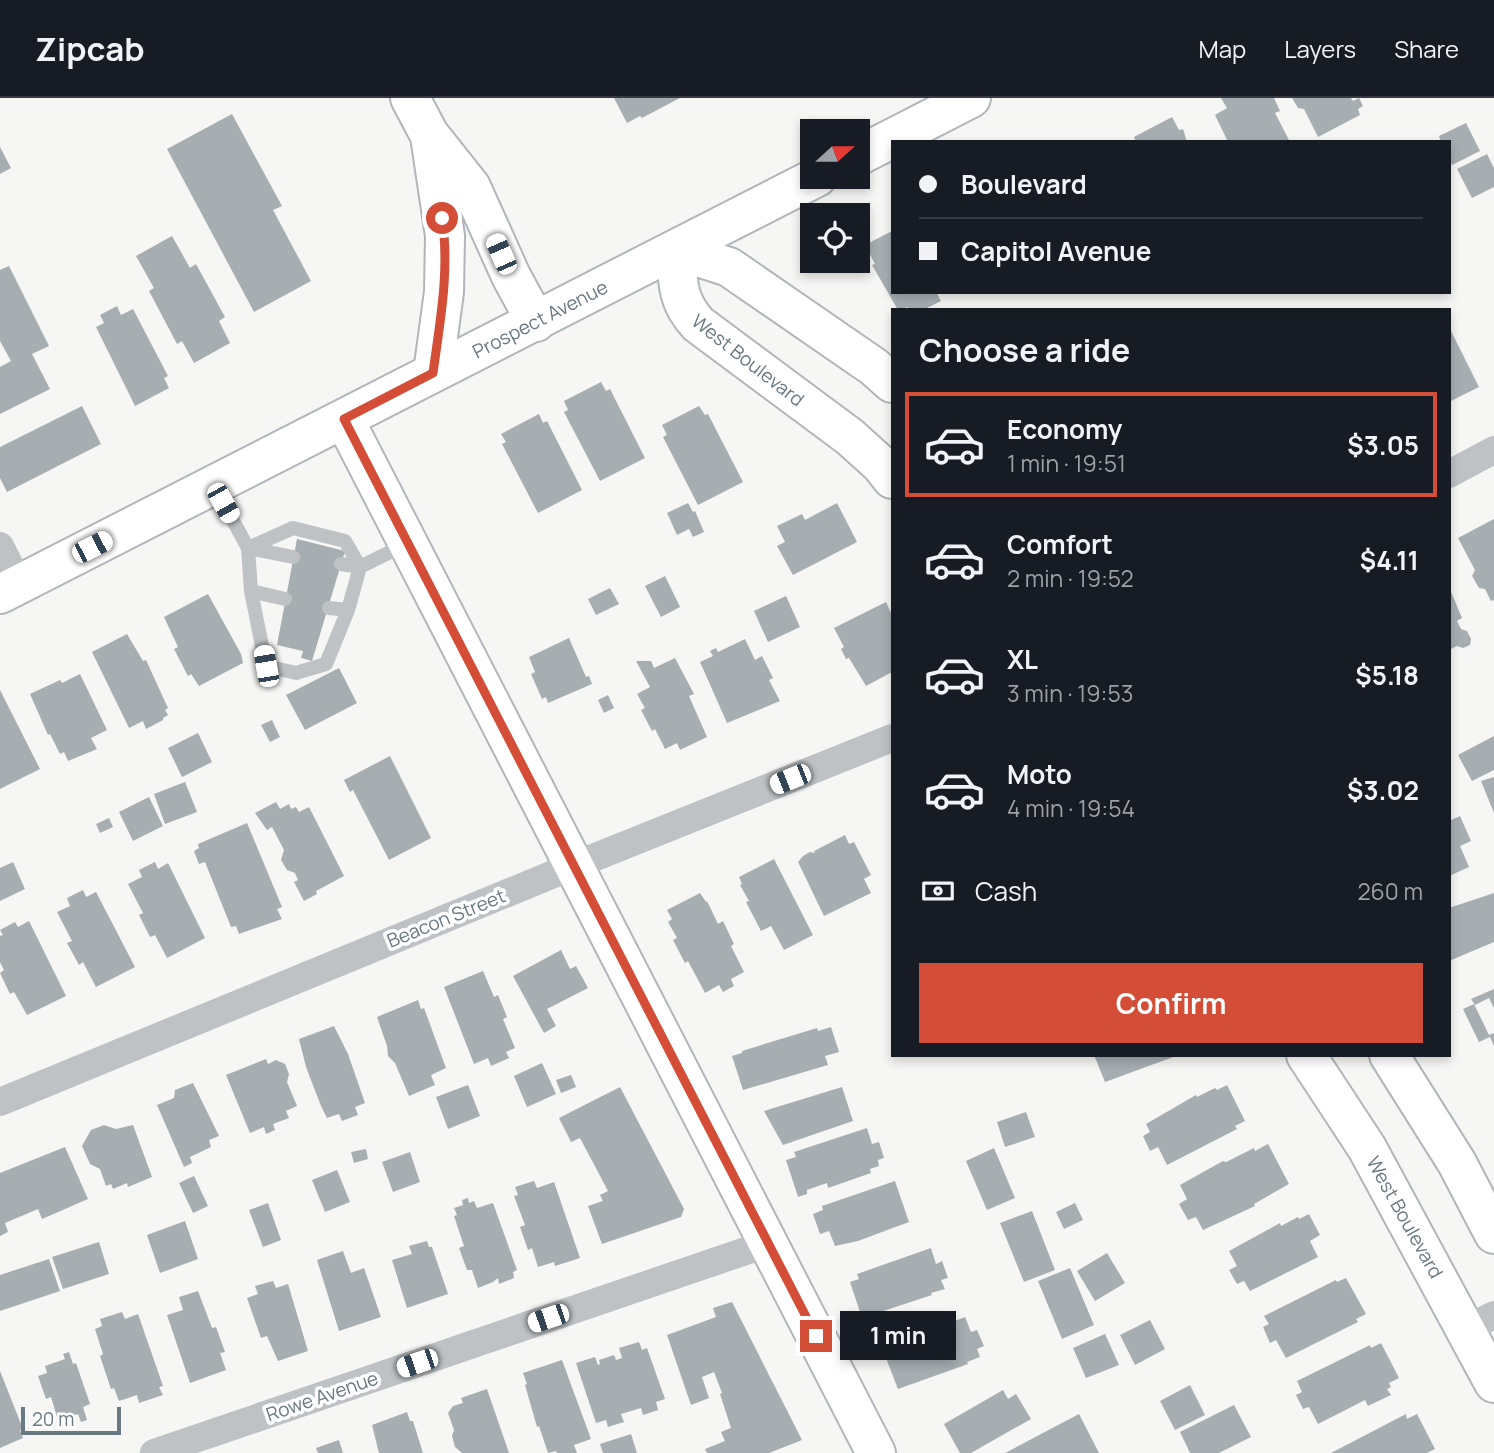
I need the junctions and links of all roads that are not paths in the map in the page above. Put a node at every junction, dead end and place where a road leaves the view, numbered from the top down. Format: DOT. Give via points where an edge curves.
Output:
graph roads {
  1 [pos="410,98"];
  2 [pos="971,98"];
  3 [pos="429,134"];
  4 [pos="870,150"];
  5 [pos="800,186"];
  6 [pos="676,250"];
  7 [pos="536,321"];
  8 [pos="433,373"];
  9 [pos="891,382"];
  10 [pos="344,419"];
  11 [pos="1494,450"];
  12 [pos="1451,473"];
  13 [pos="891,478"];
  14 [pos="214,485"];
  15 [pos="408,543"];
  16 [pos="0,546"];
  17 [pos="248,548"];
  18 [pos="293,557"];
  19 [pos="341,564"];
  20 [pos="360,567"];
  21 [pos="10,589"];
  22 [pos="251,591"];
  23 [pos="285,599"];
  24 [pos="329,608"];
  25 [pos="348,610"];
  26 [pos="891,738"];
  27 [pos="573,866"];
  28 [pos="1307,1057"];
  29 [pos="1390,1057"];
  30 [pos="0,1102"];
  31 [pos="1494,1234"];
  32 [pos="769,1243"];
  33 [pos="1480,1322"];
  34 [pos="1494,1383"];
  35 [pos="154,1453"];
  36 [pos="876,1453"];
  1 -- 3 [label="main road"];
  2 -- 4 [label="main road"];
  3 -- 7 [label="main road" via="471,187"];
  3 -- 8 [label="main road" via="446,258"];
  5 -- 6 [label="main road, Prospect Avenue"];
  6 -- 7 [label="main road, Prospect Avenue"];
  6 -- 9 [label="main road" via="729,267"];
  6 -- 13 [label="main road, West Boulevard" via="680,296 698,324 850,437"];
  7 -- 8 [label="main road, Prospect Avenue"];
  8 -- 10 [label="main road, Prospect Avenue"];
  10 -- 14 [label="main road, Prospect Avenue"];
  10 -- 15 [label="main road"];
  11 -- 12 [label="street"];
  14 -- 17 [label="lane"];
  14 -- 21 [label="main road, Prospect Avenue"];
  15 -- 20 [label="lane"];
  15 -- 27 [label="main road"];
  16 -- 21 [label="street"];
  17 -- 18 [label="lane"];
  17 -- 20 [label="lane" via="293,528 345,541"];
  17 -- 22 [label="lane"];
  19 -- 20 [label="lane"];
  20 -- 25 [label="lane"];
  22 -- 23 [label="lane"];
  22 -- 25 [label="lane" via="266,666 296,673 326,664"];
  24 -- 25 [label="lane"];
  26 -- 27 [label="street, Beacon Street"];
  27 -- 30 [label="street, Beacon Street"];
  27 -- 32 [label="main road"];
  28 -- 33 [label="main road, West Boulevard"];
  29 -- 31 [label="main road" via="1457,1163"];
  32 -- 35 [label="street, Rowe Avenue"];
  32 -- 36 [label="main road"];
  33 -- 34 [label="main road, West Boulevard"];
}
